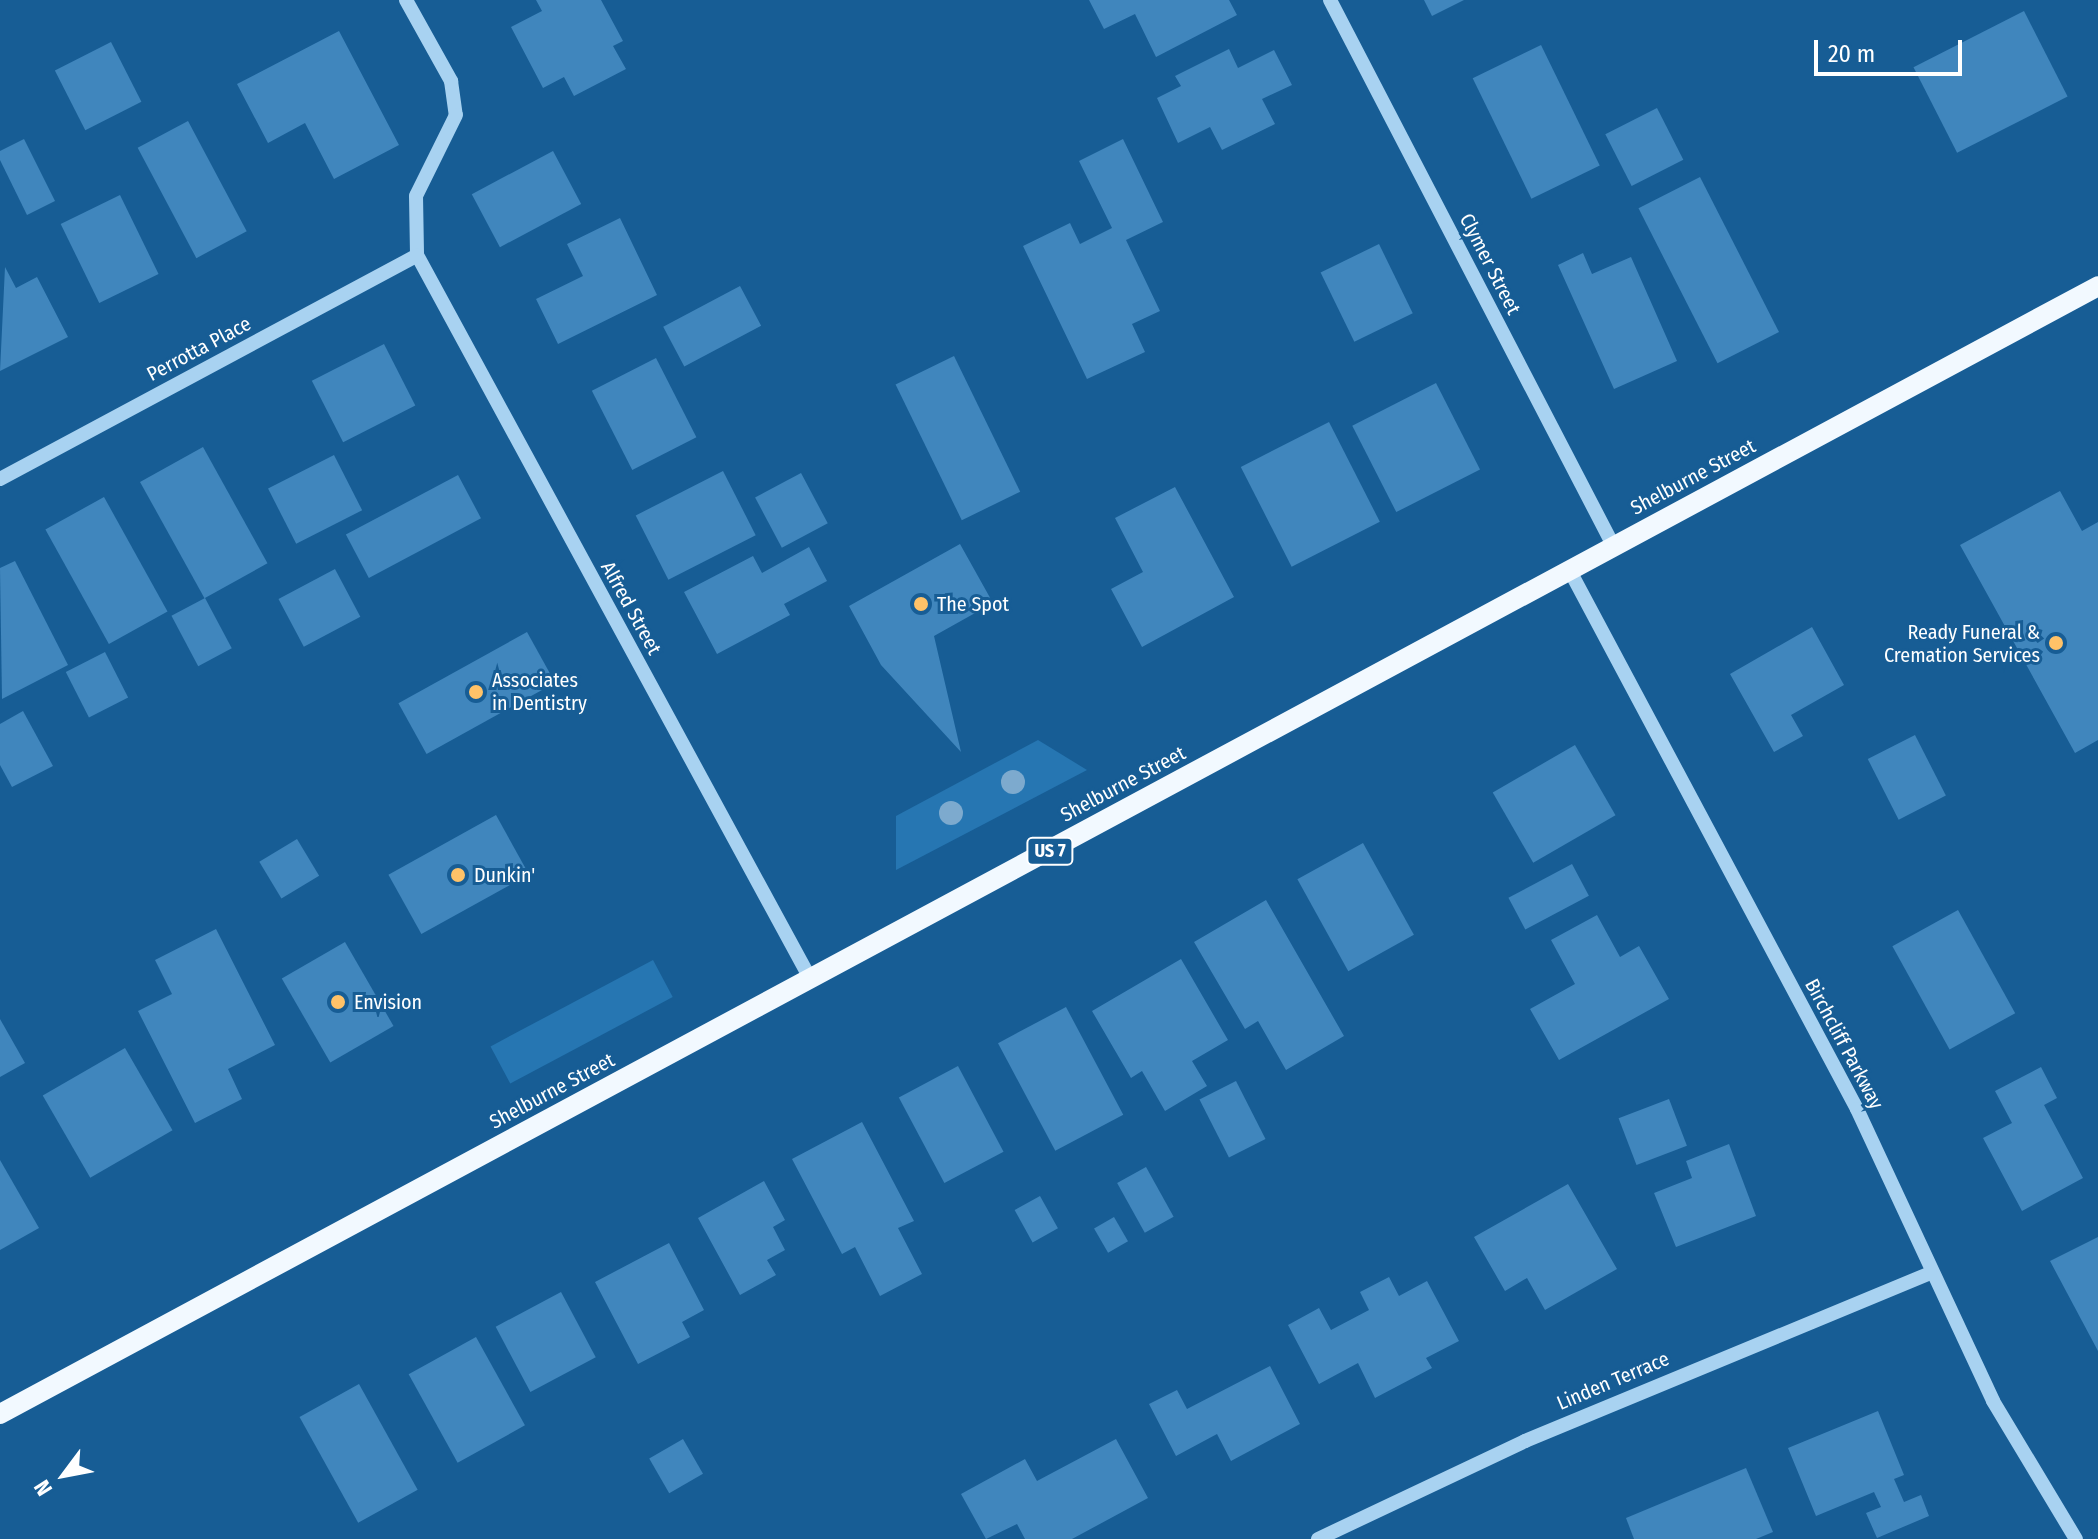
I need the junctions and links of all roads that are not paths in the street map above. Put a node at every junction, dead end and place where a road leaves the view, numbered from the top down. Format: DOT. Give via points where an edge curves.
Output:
graph roads {
  1 [pos="406,0"];
  2 [pos="1330,0"];
  3 [pos="417,255"];
  4 [pos="2098,286"];
  5 [pos="0,479"];
  6 [pos="1614,547"];
  7 [pos="1570,571"];
  8 [pos="811,980"];
  9 [pos="1930,1273"];
  10 [pos="0,1414"];
  11 [pos="1318,1539"];
  12 [pos="2076,1539"];
  1 -- 3 [label="street" via="451,81 456,115 416,196"];
  2 -- 6 [label="street, Clymer Street"];
  3 -- 5 [label="street, Perrotta Place"];
  3 -- 8 [label="street, Alfred Street"];
  4 -- 6 [label="main road, Shelburne Street / US 7"];
  6 -- 7 [label="main road, Shelburne Street / US 7"];
  7 -- 8 [label="main road, Shelburne Street / US 7"];
  7 -- 9 [label="street, Birchcliff Parkway" via="1857,1109"];
  8 -- 10 [label="main road, Shelburne Street / US 7"];
  9 -- 11 [label="street, Linden Terrace" via="1525,1441"];
  9 -- 12 [label="street, Birchcliff Parkway" via="1993,1401"];
}
